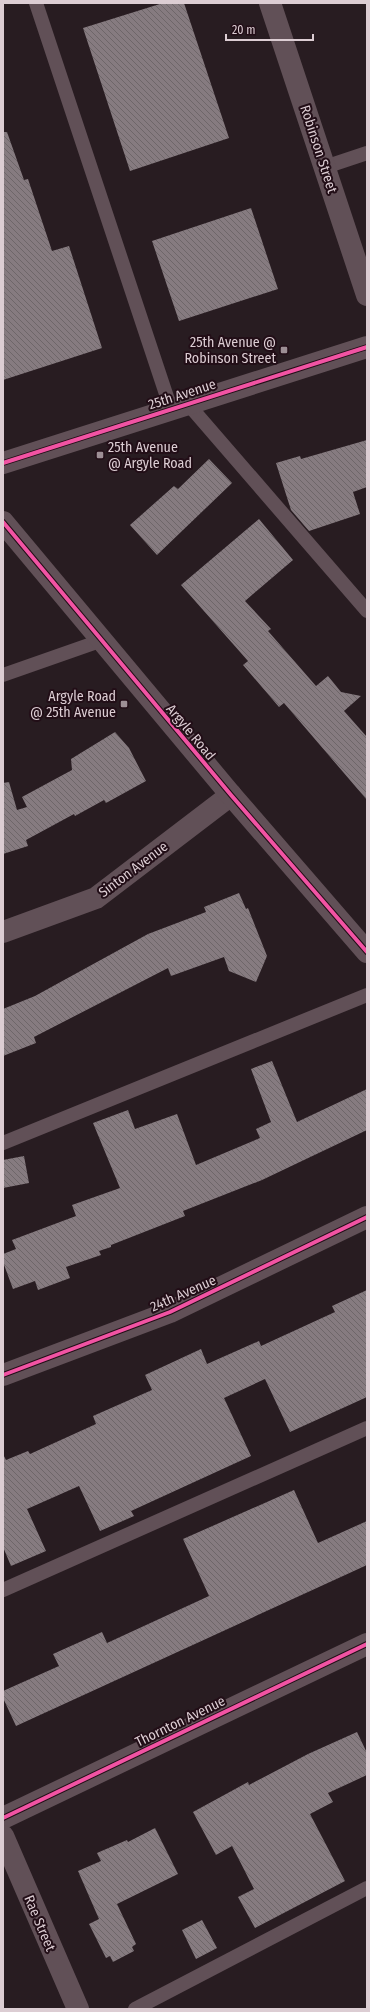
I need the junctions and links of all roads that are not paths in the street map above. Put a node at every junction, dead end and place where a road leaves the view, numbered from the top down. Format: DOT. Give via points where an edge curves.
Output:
graph roads {
  1 [pos="36,3"];
  2 [pos="270,3"];
  3 [pos="367,153"];
  4 [pos="325,167"];
  5 [pos="367,295"];
  6 [pos="367,347"];
  7 [pos="180,407"];
  8 [pos="3,463"];
  9 [pos="3,522"];
  10 [pos="365,606"];
  11 [pos="100,641"];
  12 [pos="3,675"];
  13 [pos="231,795"];
  14 [pos="3,932"];
  15 [pos="367,952"];
  16 [pos="367,995"];
  17 [pos="3,1143"];
  18 [pos="367,1217"];
  19 [pos="3,1375"];
  20 [pos="367,1428"];
  21 [pos="3,1590"];
  22 [pos="367,1644"];
  23 [pos="3,1818"];
  24 [pos="3,1836"];
  25 [pos="367,1888"];
  26 [pos="78,2009"];
  27 [pos="135,2009"];
  1 -- 7 [label="lane"];
  2 -- 4 [label="street, Robinson Street"];
  3 -- 4 [label="lane"];
  4 -- 5 [label="street, Robinson Street"];
  6 -- 7 [label="street, 25th Avenue"];
  7 -- 8 [label="street, 25th Avenue"];
  7 -- 10 [label="lane"];
  9 -- 11 [label="street, Argyle Road"];
  11 -- 12 [label="lane"];
  11 -- 13 [label="street, Argyle Road"];
  13 -- 14 [label="street, Sinton Avenue" via="96,898"];
  13 -- 15 [label="street, Argyle Road"];
  16 -- 17 [label="lane"];
  18 -- 19 [label="street, 24th Avenue" via="170,1312"];
  20 -- 21 [label="lane"];
  22 -- 23 [label="street, Thornton Avenue"];
  24 -- 26 [label="street, Rae Street"];
  25 -- 27 [label="lane"];
}
